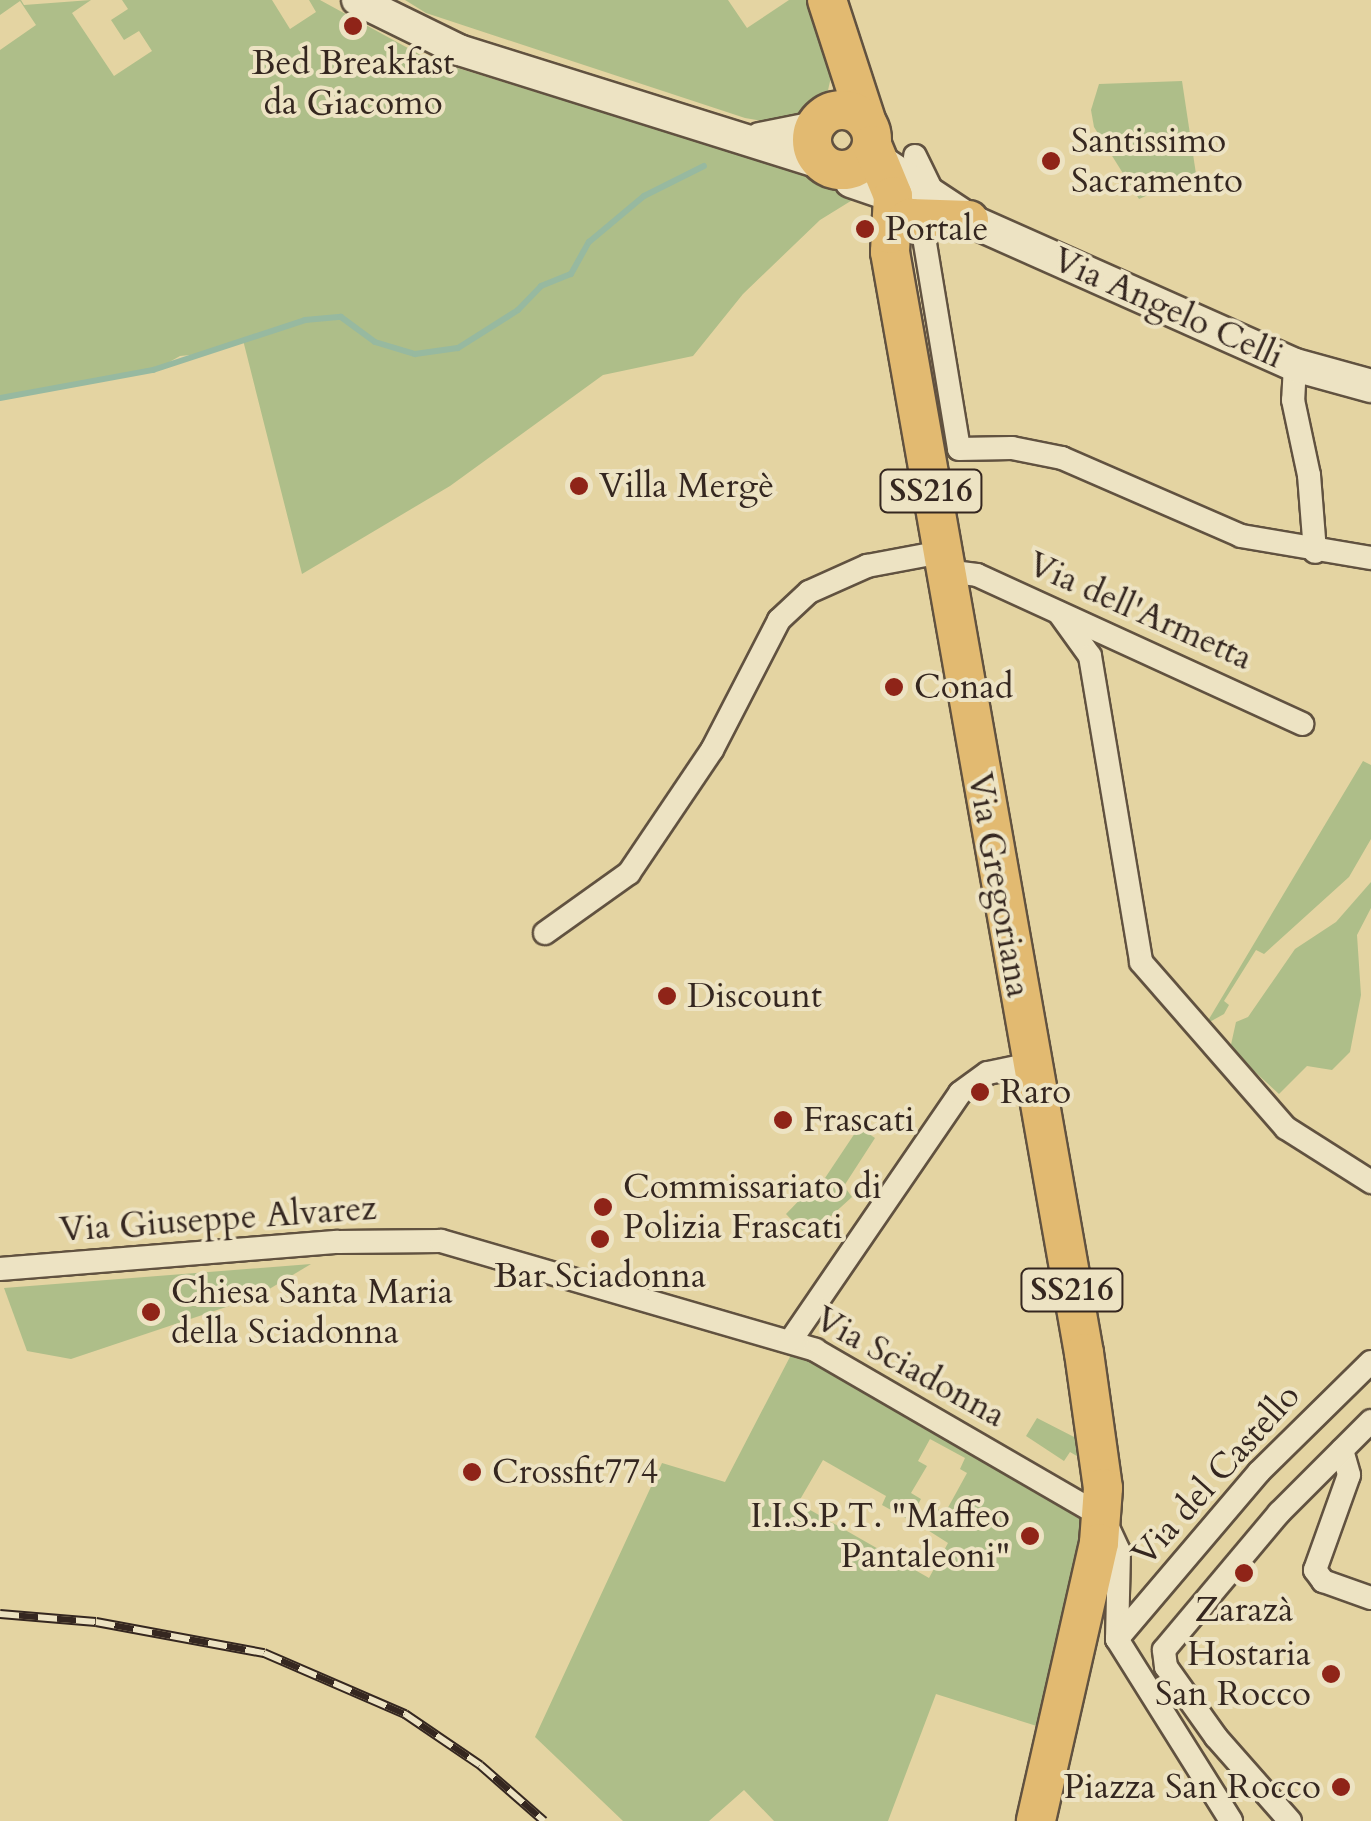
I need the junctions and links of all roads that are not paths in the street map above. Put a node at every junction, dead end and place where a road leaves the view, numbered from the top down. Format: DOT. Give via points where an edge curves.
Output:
graph roads {
  1 [pos="357,0"];
  2 [pos="827,0"];
  3 [pos="843,46"];
  4 [pos="821,120"];
  5 [pos="752,138"];
  6 [pos="885,184"];
  7 [pos="970,220"];
  8 [pos="1295,365"];
  9 [pos="1371,386"];
  10 [pos="1314,552"];
  11 [pos="1371,558"];
  12 [pos="943,562"];
  13 [pos="1059,614"];
  14 [pos="1304,724"];
  15 [pos="544,933"];
  16 [pos="1031,1064"];
  17 [pos="1371,1182"];
  18 [pos="441,1241"];
  19 [pos="0,1269"];
  20 [pos="791,1340"];
  21 [pos="1371,1362"];
  22 [pos="1371,1421"];
  23 [pos="1342,1450"];
  24 [pos="1103,1517"];
  25 [pos="1371,1598"];
  26 [pos="1116,1640"];
  27 [pos="1036,1821"];
  28 [pos="1231,1821"];
  29 [pos="1290,1821"];
  1 -- 5 [label="street" via="459,50"];
  2 -- 3 [label="main road, SS216"];
  3 -- 4 [label="main road, SS216" via="842,73"];
  3 -- 6 [label="main road, SS216"];
  4 -- 5 [label="street"];
  4 -- 6 [label="main road" via="816,152"];
  4 -- 6 [label="main road, Via Angelo Celli" via="844,110"];
  5 -- 6 [label="street"];
  6 -- 7 [label="main road, Via Angelo Celli"];
  6 -- 10 [label="street" via="958,449 1012,448 1062,458 1241,536"];
  6 -- 12 [label="main road, Via Gregoriana / SS216"];
  7 -- 8 [label="main road, Via Angelo Celli"];
  8 -- 9 [label="main road, Via Angelo Celli"];
  8 -- 10 [label="street" via="1293,400 1309,476"];
  10 -- 11 [label="street"];
  12 -- 13 [label="street, Via dell'Armetta"];
  12 -- 15 [label="street" via="867,566 810,592 780,620 712,750 629,873"];
  12 -- 16 [label="main road, Via Gregoriana / SS216"];
  13 -- 14 [label="street, Via dell'Armetta"];
  13 -- 17 [label="street" via="1090,656 1141,962 1286,1128"];
  16 -- 20 [label="street" via="980,1077 956,1099"];
  16 -- 24 [label="main road, Via Gregoriana / SS216" via="1090,1384"];
  18 -- 19 [label="street, Via Giuseppe Alvarez" via="338,1242"];
  18 -- 20 [label="street, Via Sciadonna"];
  20 -- 24 [label="street, Via Sciadonna"];
  21 -- 26 [label="street, Via del Castello" via="1259,1472"];
  22 -- 23 [label="street"];
  23 -- 25 [label="street" via="1349,1475 1315,1570 1323,1580"];
  23 -- 29 [label="street" via="1174,1631 1163,1654 1216,1737"];
  24 -- 26 [label="street" via="1119,1551"];
  24 -- 27 [label="main road, SS216"];
  26 -- 28 [label="street"];
}
